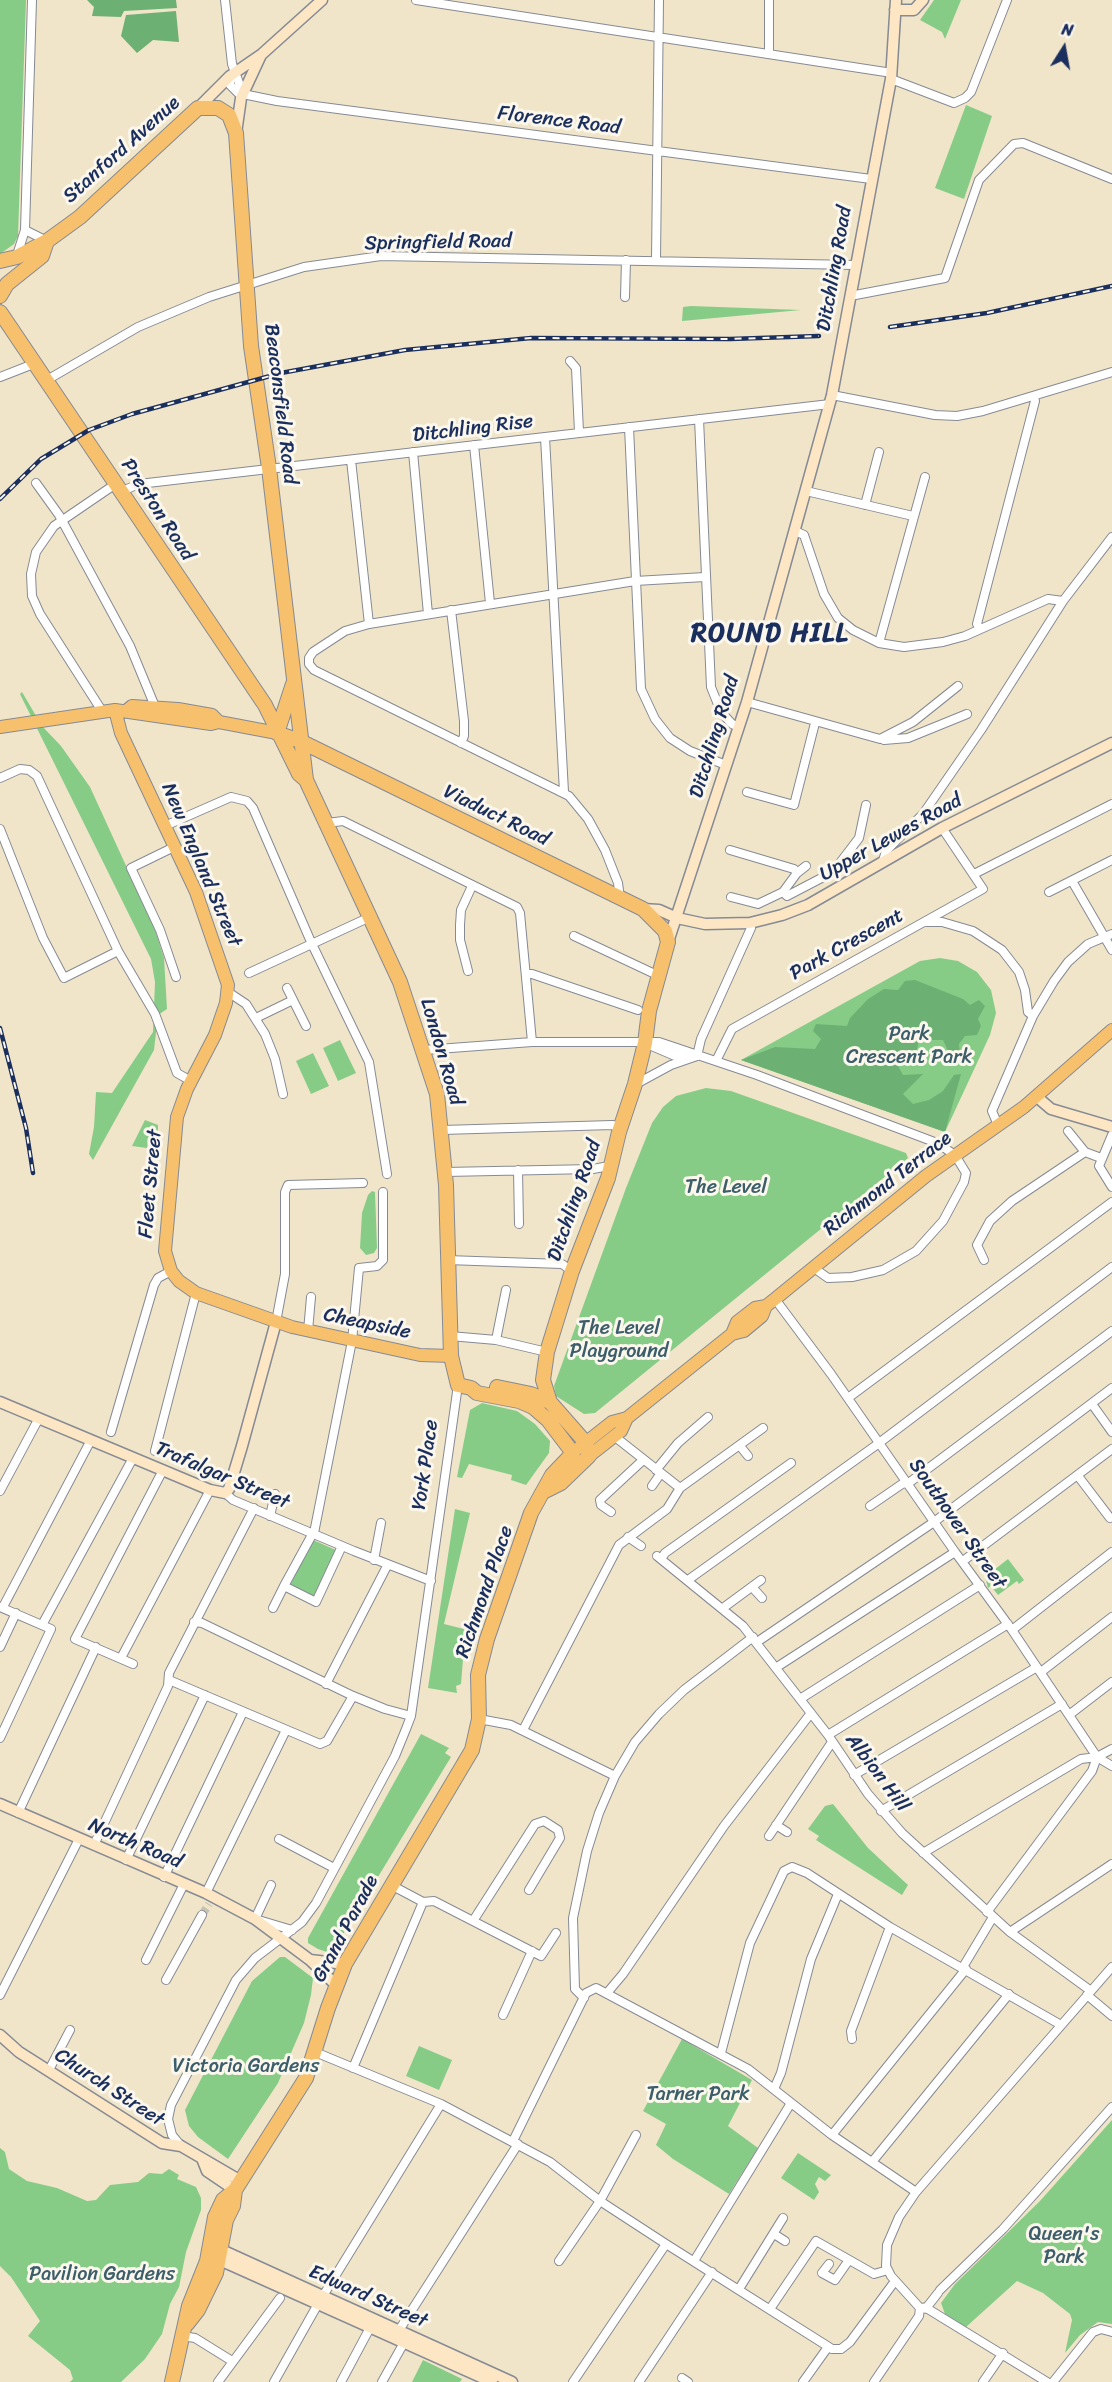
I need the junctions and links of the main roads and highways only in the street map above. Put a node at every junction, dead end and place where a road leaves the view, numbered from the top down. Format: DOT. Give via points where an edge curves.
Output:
graph roads {
  1 [pos="236,133"];
  2 [pos="47,241"];
  3 [pos="7,259"];
  4 [pos="4,290"];
  5 [pos="0,312"];
  6 [pos="294,679"];
  7 [pos="115,711"];
  8 [pos="0,727"];
  9 [pos="278,733"];
  10 [pos="300,741"];
  11 [pos="306,780"];
  12 [pos="668,942"];
  13 [pos="228,992"];
  14 [pos="1111,1031"];
  15 [pos="276,1322"];
  16 [pos="451,1356"];
  17 [pos="465,1387"];
  18 [pos="550,1402"];
  19 [pos="627,1418"];
  20 [pos="587,1452"];
  21 [pos="573,1453"];
  22 [pos="545,1491"];
  23 [pos="479,1719"];
  24 [pos="172,2382"];
  1 -- 2 [label="highway, Stanford Avenue" via="226,112 198,108 80,217"];
  1 -- 6 [label="highway, Beaconsfield Road" via="251,346"];
  2 -- 3 [label="highway, Stanford Avenue"];
  2 -- 4 [label="highway" via="42,256"];
  3 -- 4 [label="highway"];
  5 -- 9 [label="highway, Preston Road" via="265,705"];
  6 -- 9 [label="highway, Beaconsfield Road"];
  6 -- 10 [label="highway, Beaconsfield Road"];
  7 -- 8 [label="main road"];
  7 -- 9 [label="main road" via="212,715 219,722"];
  7 -- 13 [label="main road, New England Street" via="121,733 211,930"];
  9 -- 10 [label="highway, Viaduct Road"];
  9 -- 11 [label="highway, London Road"];
  10 -- 11 [label="highway, London Road"];
  10 -- 12 [label="highway, Viaduct Road" via="643,909 665,931"];
  11 -- 16 [label="highway, London Road" via="400,982 437,1094 445,1172"];
  12 -- 18 [label="highway, Ditchling Road" via="657,975 635,1084 608,1178 572,1271 547,1352 543,1380"];
  13 -- 15 [label="main road, Fleet Street" via="214,1035 181,1102 174,1134 165,1251 171,1271 196,1293"];
  14 -- 19 [label="main road, Richmond Terrace" via="1037,1097 955,1155 770,1302 754,1308 737,1322 732,1334"];
  15 -- 16 [label="main road, Cheapside" via="420,1355"];
  16 -- 17 [label="highway, York Place"];
  17 -- 18 [label="highway" via="480,1384 511,1389"];
  17 -- 21 [label="highway" via="532,1407 548,1420"];
  18 -- 20 [label="highway"];
  19 -- 20 [label="main road, Richmond Terrace" via="621,1431"];
  19 -- 20 [label="main road, Richmond Terrace" via="612,1422"];
  20 -- 21 [label="main road"];
  20 -- 22 [label="highway" via="561,1483"];
  21 -- 22 [label="highway, Richmond Place" via="552,1475"];
  22 -- 23 [label="highway, Richmond Place" via="531,1513 480,1665"];
  23 -- 24 [label="highway, Grand Parade" via="474,1743 461,1770 345,1964 306,2078 238,2186 198,2310 185,2330"];
}
